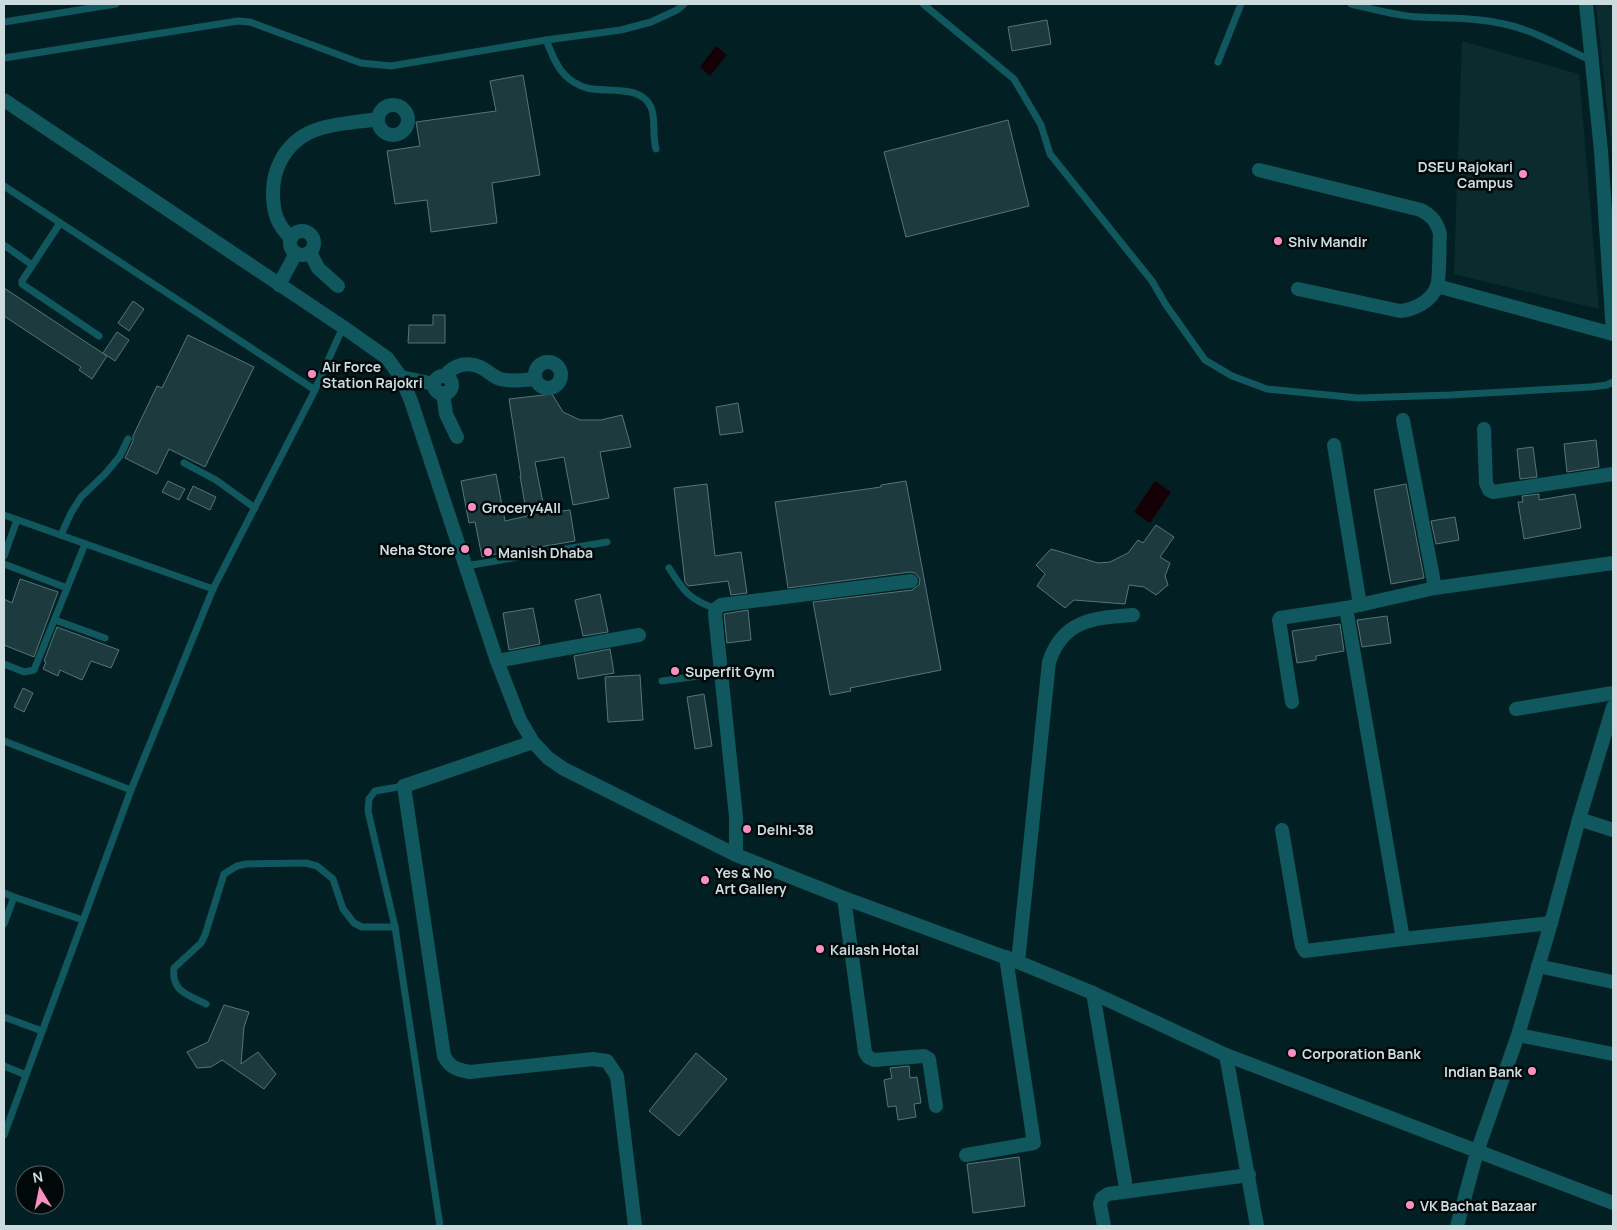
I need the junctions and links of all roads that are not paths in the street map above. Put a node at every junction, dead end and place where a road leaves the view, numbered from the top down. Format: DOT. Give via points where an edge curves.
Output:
graph roads {
  1 [pos="116,4"];
  2 [pos="684,4"];
  3 [pos="923,4"];
  4 [pos="1241,4"];
  5 [pos="1351,4"];
  6 [pos="1586,4"];
  7 [pos="89,6"];
  8 [pos="4,22"];
  9 [pos="546,40"];
  10 [pos="4,58"];
  11 [pos="1218,62"];
  12 [pos="1592,62"];
  13 [pos="4,100"];
  14 [pos="378,119"];
  15 [pos="656,148"];
  16 [pos="1259,170"];
  17 [pos="4,186"];
  18 [pos="60,223"];
  19 [pos="291,238"];
  20 [pos="4,245"];
  21 [pos="303,253"];
  22 [pos="32,265"];
  23 [pos="279,285"];
  24 [pos="338,286"];
  25 [pos="1437,286"];
  26 [pos="1298,289"];
  27 [pos="343,327"];
  28 [pos="1613,333"];
  29 [pos="99,336"];
  30 [pos="401,377"];
  31 [pos="535,379"];
  32 [pos="1613,382"];
  33 [pos="441,384"];
  34 [pos="315,390"];
  35 [pos="1402,420"];
  36 [pos="1484,429"];
  37 [pos="457,437"];
  38 [pos="128,439"];
  39 [pos="1334,445"];
  40 [pos="184,463"];
  41 [pos="1613,474"];
  42 [pos="254,508"];
  43 [pos="4,515"];
  44 [pos="17,520"];
  45 [pos="61,535"];
  46 [pos="607,542"];
  47 [pos="86,544"];
  48 [pos="4,556"];
  49 [pos="1613,562"];
  50 [pos="4,564"];
  51 [pos="466,566"];
  52 [pos="669,568"];
  53 [pos="911,581"];
  54 [pos="67,588"];
  55 [pos="1435,588"];
  56 [pos="213,589"];
  57 [pos="1353,606"];
  58 [pos="716,609"];
  59 [pos="1133,614"];
  60 [pos="55,620"];
  61 [pos="639,635"];
  62 [pos="105,638"];
  63 [pos="497,661"];
  64 [pos="4,664"];
  65 [pos="721,673"];
  66 [pos="662,681"];
  67 [pos="1613,693"];
  68 [pos="1292,702"];
  69 [pos="1613,707"];
  70 [pos="1516,709"];
  71 [pos="1609,734"];
  72 [pos="4,741"];
  73 [pos="532,742"];
  74 [pos="404,786"];
  75 [pos="131,790"];
  76 [pos="1579,819"];
  77 [pos="1282,830"];
  78 [pos="1613,830"];
  79 [pos="736,855"];
  80 [pos="4,892"];
  81 [pos="14,897"];
  82 [pos="844,898"];
  83 [pos="83,920"];
  84 [pos="4,924"];
  85 [pos="1551,924"];
  86 [pos="395,927"];
  87 [pos="1403,939"];
  88 [pos="1012,959"];
  89 [pos="1538,966"];
  90 [pos="1613,982"];
  91 [pos="1093,993"];
  92 [pos="206,1004"];
  93 [pos="4,1017"];
  94 [pos="42,1031"];
  95 [pos="1518,1035"];
  96 [pos="1613,1054"];
  97 [pos="1226,1055"];
  98 [pos="4,1066"];
  99 [pos="26,1075"];
  100 [pos="936,1106"];
  101 [pos="4,1135"];
  102 [pos="1477,1152"];
  103 [pos="966,1155"];
  104 [pos="1249,1175"];
  105 [pos="1125,1182"];
  106 [pos="1613,1204"];
  107 [pos="440,1226"];
  108 [pos="635,1226"];
  109 [pos="1104,1226"];
  110 [pos="1256,1226"];
  111 [pos="1457,1226"];
  1 -- 7 [label="lane"];
  2 -- 9 [label="lane" via="651,22 621,30"];
  3 -- 32 [label="lane" via="1014,79 1041,125 1050,154 1152,281 1205,360 1232,376 1267,389 1358,398 1582,388"];
  4 -- 11 [label="lane"];
  5 -- 12 [label="lane" via="1388,13 1504,24 1525,30"];
  6 -- 12 [label="street"];
  7 -- 8 [label="lane"];
  9 -- 10 [label="lane" via="391,66 361,63 250,22 238,21"];
  9 -- 15 [label="lane" via="563,73 577,84 644,98 653,115"];
  12 -- 28 [label="street"];
  13 -- 23 [label="street"];
  14 -- 19 [label="street" via="326,126 299,138 286,149 277,167 273,201 277,222"];
  16 -- 25 [label="street" via="1428,214 1434,219 1440,234"];
  17 -- 18 [label="lane"];
  18 -- 22 [label="lane"];
  18 -- 34 [label="lane"];
  19 -- 21 [label="street" via="290,246"];
  19 -- 21 [label="street" via="300,230 314,237 314,245"];
  20 -- 22 [label="lane"];
  21 -- 23 [label="street"];
  21 -- 24 [label="street"];
  22 -- 29 [label="lane" via="22,281 24,287"];
  23 -- 27 [label="street"];
  25 -- 26 [label="street" via="1425,302 1400,311"];
  25 -- 28 [label="street"];
  27 -- 30 [label="street" via="386,358"];
  27 -- 34 [label="lane"];
  30 -- 33 [label="street"];
  30 -- 51 [label="street"];
  31 -- 33 [label="street" via="502,379 480,367 464,364 451,369"];
  33 -- 37 [label="street" via="446,414"];
  34 -- 42 [label="lane"];
  35 -- 55 [label="street"];
  36 -- 41 [label="street" via="1486,483 1493,492"];
  38 -- 45 [label="lane" via="120,456 82,497"];
  39 -- 57 [label="street"];
  40 -- 42 [label="lane" via="216,480"];
  42 -- 56 [label="lane"];
  43 -- 44 [label="lane"];
  44 -- 45 [label="lane"];
  44 -- 48 [label="lane"];
  45 -- 47 [label="lane"];
  46 -- 51 [label="lane"];
  47 -- 54 [label="lane"];
  47 -- 56 [label="lane"];
  49 -- 55 [label="street"];
  50 -- 54 [label="lane"];
  51 -- 63 [label="street"];
  52 -- 58 [label="lane" via="687,593 698,602"];
  53 -- 58 [label="street" via="721,605"];
  54 -- 60 [label="lane"];
  55 -- 57 [label="street"];
  56 -- 75 [label="lane"];
  57 -- 68 [label="street" via="1280,618"];
  57 -- 87 [label="street"];
  58 -- 65 [label="street"];
  59 -- 88 [label="street" via="1099,618 1076,625 1050,656"];
  60 -- 62 [label="lane"];
  60 -- 64 [label="lane" via="34,670 24,672"];
  61 -- 63 [label="street"];
  63 -- 73 [label="street"];
  65 -- 66 [label="lane"];
  65 -- 79 [label="street" via="736,817"];
  67 -- 70 [label="street"];
  69 -- 71 [label="street"];
  71 -- 76 [label="street"];
  72 -- 75 [label="lane"];
  73 -- 74 [label="street"];
  73 -- 79 [label="street" via="564,769"];
  74 -- 86 [label="lane" via="375,791 369,798 368,811"];
  74 -- 108 [label="street" via="444,1056 453,1068 470,1072 593,1059 607,1061 617,1076"];
  75 -- 83 [label="lane"];
  76 -- 78 [label="street"];
  76 -- 85 [label="street"];
  77 -- 87 [label="street" via="1305,951"];
  79 -- 82 [label="street"];
  80 -- 81 [label="lane"];
  81 -- 83 [label="lane"];
  81 -- 84 [label="lane"];
  82 -- 88 [label="street"];
  82 -- 100 [label="street" via="865,1052 874,1060 924,1056 929,1059"];
  83 -- 94 [label="lane"];
  85 -- 87 [label="street"];
  85 -- 89 [label="street"];
  86 -- 92 [label="lane" via="362,927 354,923 344,909 333,879 317,866 306,863 229,869 221,881 205,935 174,968 174,982 182,992"];
  86 -- 107 [label="lane"];
  88 -- 91 [label="street"];
  88 -- 103 [label="street" via="1034,1144"];
  89 -- 90 [label="street"];
  89 -- 95 [label="street"];
  91 -- 97 [label="street"];
  91 -- 105 [label="street"];
  93 -- 94 [label="lane"];
  94 -- 99 [label="lane"];
  95 -- 96 [label="street"];
  95 -- 102 [label="street"];
  97 -- 102 [label="street"];
  97 -- 104 [label="street"];
  98 -- 99 [label="lane"];
  99 -- 101 [label="lane"];
  102 -- 106 [label="street"];
  102 -- 111 [label="street"];
  104 -- 109 [label="street" via="1108,1194 1100,1204"];
  104 -- 110 [label="street"];
}
